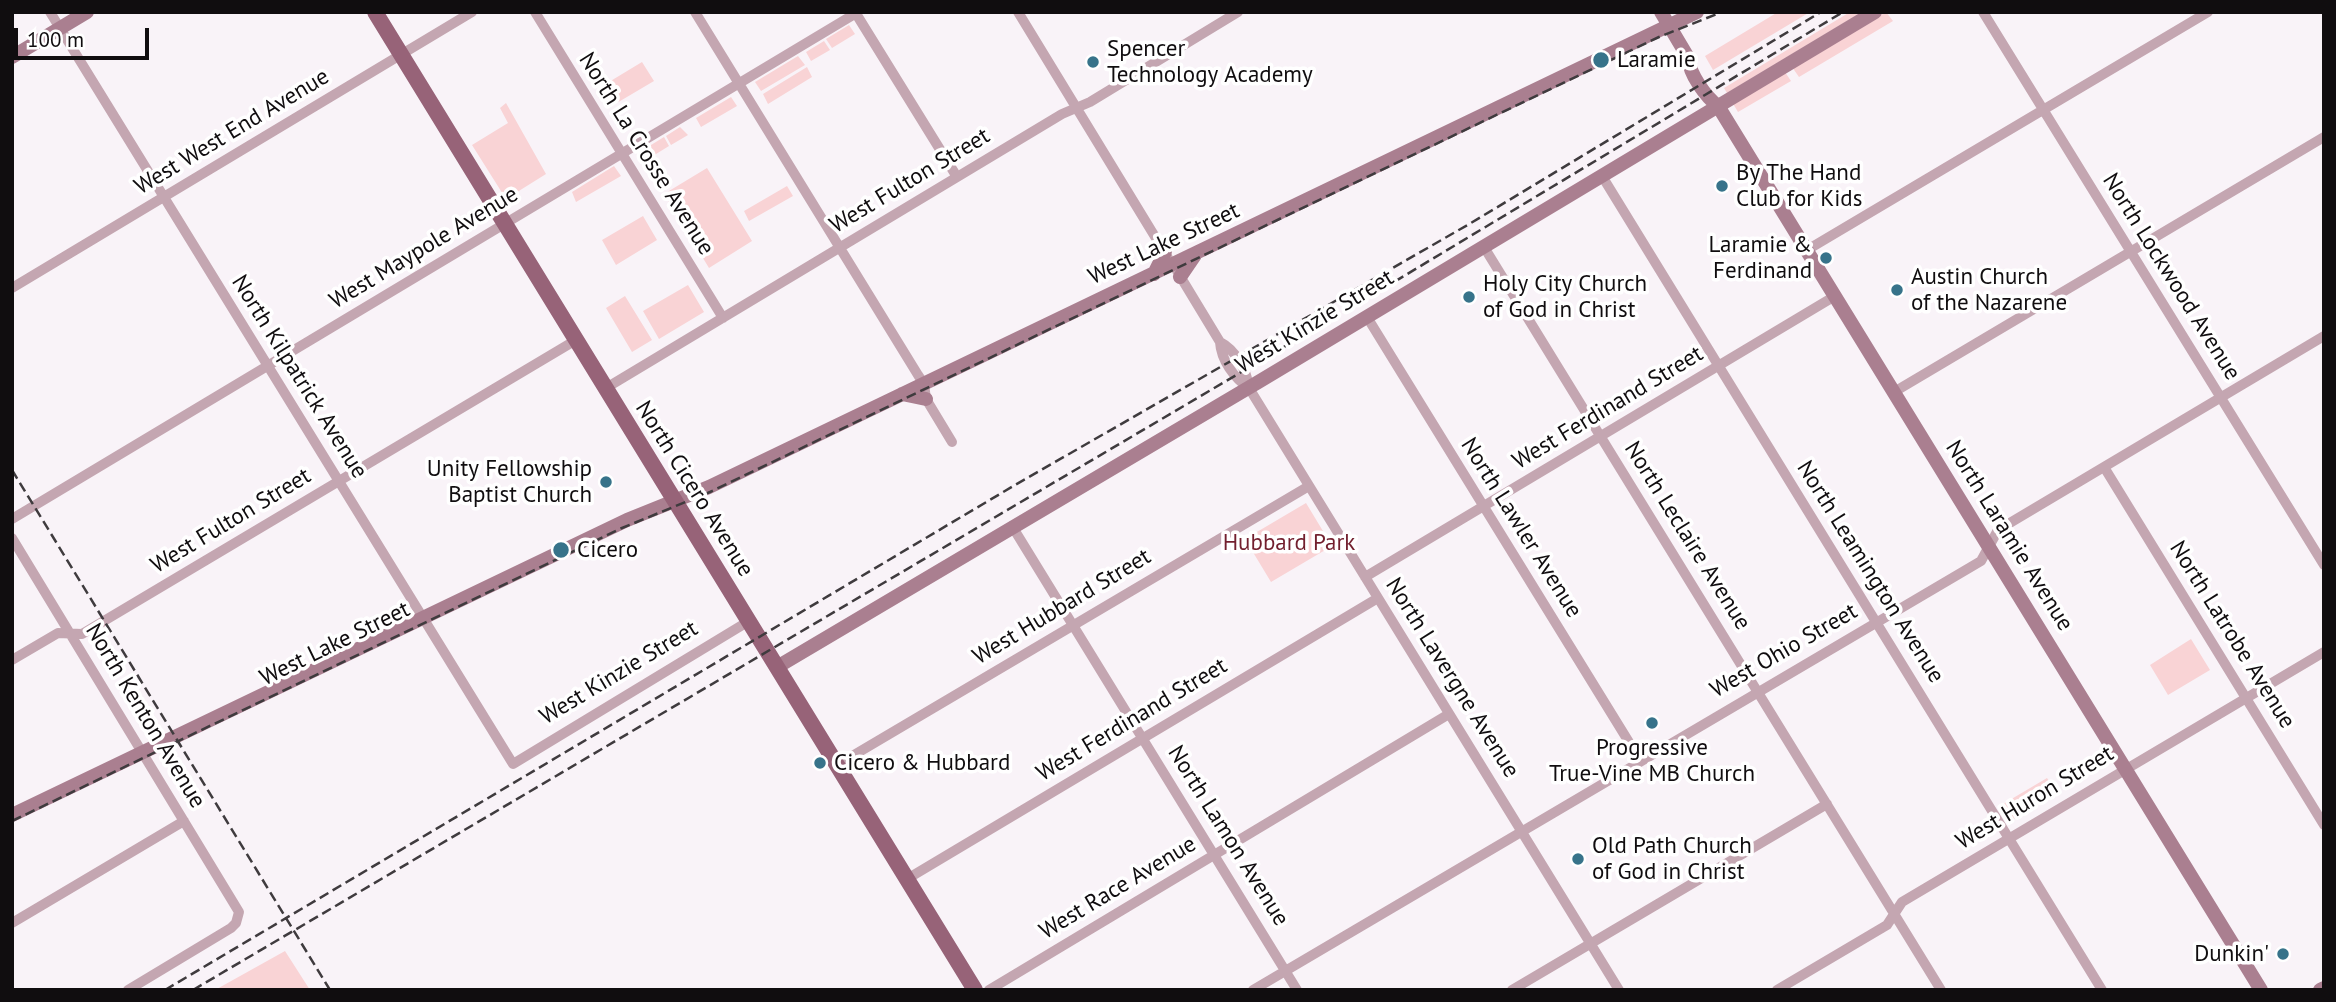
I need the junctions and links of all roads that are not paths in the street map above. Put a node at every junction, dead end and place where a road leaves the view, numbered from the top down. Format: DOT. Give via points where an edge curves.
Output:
graph roads {
  1 [pos="50,12"];
  2 [pos="87,12"];
  3 [pos="375,12"];
  4 [pos="472,12"];
  5 [pos="535,12"];
  6 [pos="695,12"];
  7 [pos="1018,12"];
  8 [pos="1238,12"];
  9 [pos="1661,12"];
  10 [pos="1697,12"];
  11 [pos="1875,12"];
  12 [pos="1983,12"];
  13 [pos="2208,12"];
  14 [pos="856,13"];
  15 [pos="1669,26"];
  16 [pos="60,28"];
  17 [pos="401,55"];
  18 [pos="12,57"];
  19 [pos="738,84"];
  20 [pos="1718,106"];
  21 [pos="1077,108"];
  22 [pos="2043,110"];
  23 [pos="2324,137"];
  24 [pos="621,154"];
  25 [pos="1602,176"];
  26 [pos="957,177"];
  27 [pos="164,197"];
  28 [pos="505,224"];
  29 [pos="1228,238"];
  30 [pos="1484,247"];
  31 [pos="840,248"];
  32 [pos="1807,250"];
  33 [pos="2131,251"];
  34 [pos="1172,265"];
  35 [pos="12,288"];
  36 [pos="1121,290"];
  37 [pos="1835,296"];
  38 [pos="1367,317"];
  39 [pos="723,318"];
  40 [pos="2324,336"];
  41 [pos="576,340"];
  42 [pos="268,366"];
  43 [pos="1719,366"];
  44 [pos="923,384"];
  45 [pos="606,388"];
  46 [pos="1249,388"];
  47 [pos="1894,392"];
  48 [pos="902,394"];
  49 [pos="2221,397"];
  50 [pos="926,399"];
  51 [pos="1601,437"];
  52 [pos="952,442"];
  53 [pos="2104,467"];
  54 [pos="338,481"];
  55 [pos="1310,486"];
  56 [pos="677,504"];
  57 [pos="1483,507"];
  58 [pos="12,519"];
  59 [pos="1012,526"];
  60 [pos="12,538"];
  61 [pos="1989,546"];
  62 [pos="2324,565"];
  63 [pos="1366,577"];
  64 [pos="1378,598"];
  65 [pos="423,619"];
  66 [pos="749,621"];
  67 [pos="1876,622"];
  68 [pos="1073,625"];
  69 [pos="70,633"];
  70 [pos="2324,652"];
  71 [pos="12,660"];
  72 [pos="777,667"];
  73 [pos="1758,691"];
  74 [pos="2246,698"];
  75 [pos="1449,714"];
  76 [pos="1143,738"];
  77 [pos="143,753"];
  78 [pos="1640,760"];
  79 [pos="513,764"];
  80 [pos="837,765"];
  81 [pos="2126,768"];
  82 [pos="1827,804"];
  83 [pos="12,807"];
  84 [pos="12,815"];
  85 [pos="184,821"];
  86 [pos="12,824"];
  87 [pos="2324,825"];
  88 [pos="1521,830"];
  89 [pos="2009,838"];
  90 [pos="1214,855"];
  91 [pos="907,879"];
  92 [pos="1894,914"];
  93 [pos="12,923"];
  94 [pos="1590,943"];
  95 [pos="1285,970"];
  96 [pos="128,990"];
  97 [pos="975,990"];
  98 [pos="989,990"];
  99 [pos="1253,990"];
  100 [pos="1297,990"];
  101 [pos="1512,990"];
  102 [pos="1619,990"];
  103 [pos="1777,990"];
  104 [pos="1941,990"];
  105 [pos="2102,990"];
  106 [pos="2262,990"];
  1 -- 16 [label="street, North Kilpatrick Avenue"];
  2 -- 16 [label="main road"];
  3 -- 17 [label="main road, North Cicero Avenue"];
  4 -- 17 [label="street, West West End Avenue"];
  5 -- 24 [label="street, North La Crosse Avenue"];
  6 -- 19 [label="street"];
  7 -- 21 [label="street, North Lavergne Avenue"];
  8 -- 21 [label="street, West Fulton Street"];
  9 -- 15 [label="main road, North Laramie Avenue"];
  10 -- 15 [label="main road, West Lake Street"];
  11 -- 20 [label="main road, West Kinzie Street"];
  12 -- 22 [label="street, North Lockwood Avenue"];
  13 -- 22 [label="street"];
  14 -- 19 [label="street, West Maypole Avenue"];
  14 -- 26 [label="street"];
  15 -- 20 [label="main road, North Laramie Avenue" via="1689,58 1689,66"];
  15 -- 29 [label="main road, West Lake Street"];
  16 -- 18 [label="main road"];
  16 -- 27 [label="street, North Kilpatrick Avenue"];
  17 -- 27 [label="street, West West End Avenue"];
  17 -- 28 [label="main road, North Cicero Avenue"];
  19 -- 24 [label="street, West Maypole Avenue"];
  19 -- 31 [label="street"];
  20 -- 25 [label="main road, West Kinzie Street"];
  20 -- 32 [label="main road, North Laramie Avenue"];
  21 -- 26 [label="street, West Fulton Street"];
  21 -- 34 [label="street, North Lavergne Avenue"];
  22 -- 32 [label="street"];
  22 -- 33 [label="street, North Lockwood Avenue"];
  23 -- 33 [label="street"];
  24 -- 28 [label="street, West Maypole Avenue"];
  24 -- 39 [label="street, North La Crosse Avenue"];
  25 -- 30 [label="main road, West Kinzie Street"];
  25 -- 43 [label="street, North Leamington Avenue"];
  26 -- 31 [label="street, West Fulton Street"];
  27 -- 35 [label="street, West West End Avenue"];
  27 -- 42 [label="street, North Kilpatrick Avenue"];
  28 -- 41 [label="main road, North Cicero Avenue"];
  28 -- 42 [label="street, West Maypole Avenue"];
  29 -- 34 [label="main road, West Lake Street"];
  29 -- 34 [label="main road" via="1213,235"];
  30 -- 38 [label="main road, West Kinzie Street"];
  30 -- 51 [label="street, North Leclaire Avenue"];
  31 -- 39 [label="street, West Fulton Street"];
  31 -- 44 [label="street"];
  32 -- 37 [label="main road, North Laramie Avenue"];
  33 -- 47 [label="street"];
  33 -- 49 [label="street, North Lockwood Avenue"];
  34 -- 36 [label="main road, West Lake Street"];
  34 -- 36 [label="main road" via="1134,293"];
  34 -- 46 [label="street, North Lavergne Avenue" via="1220,342 1238,381"];
  36 -- 44 [label="main road, West Lake Street"];
  37 -- 43 [label="street, West Ferdinand Street"];
  37 -- 47 [label="main road, North Laramie Avenue"];
  38 -- 46 [label="main road, West Kinzie Street"];
  38 -- 57 [label="street, North Lawler Avenue"];
  39 -- 45 [label="street, West Fulton Street"];
  40 -- 49 [label="street, West Ohio Street"];
  41 -- 45 [label="main road, North Cicero Avenue"];
  41 -- 54 [label="street, West Fulton Street"];
  42 -- 54 [label="street, North Kilpatrick Avenue"];
  42 -- 58 [label="street, West Maypole Avenue"];
  43 -- 51 [label="street, West Ferdinand Street"];
  43 -- 67 [label="street, North Leamington Avenue"];
  44 -- 48 [label="main road, West Lake Street"];
  44 -- 50 [label="street"];
  45 -- 56 [label="main road, North Cicero Avenue"];
  46 -- 55 [label="street, North Lavergne Avenue"];
  46 -- 59 [label="main road, West Kinzie Street"];
  47 -- 61 [label="main road, North Laramie Avenue"];
  48 -- 50 [label="main road"];
  48 -- 56 [label="main road, West Lake Street"];
  49 -- 53 [label="street, West Ohio Street"];
  49 -- 62 [label="street, North Lockwood Avenue"];
  50 -- 52 [label="street"];
  51 -- 57 [label="street, West Ferdinand Street"];
  51 -- 73 [label="street, North Leclaire Avenue"];
  53 -- 61 [label="street, West Ohio Street" via="1998,530"];
  53 -- 74 [label="street, North Latrobe Avenue"];
  54 -- 65 [label="street, North Kilpatrick Avenue"];
  54 -- 69 [label="street, West Fulton Street" via="86,632"];
  55 -- 63 [label="street, North Lavergne Avenue"];
  55 -- 68 [label="street, West Hubbard Street"];
  56 -- 65 [label="main road, West Lake Street"];
  56 -- 65 [label="main road, West Lake Street" via="648,511"];
  56 -- 66 [label="main road, North Cicero Avenue"];
  57 -- 63 [label="street, West Ferdinand Street"];
  57 -- 78 [label="street, North Lawler Avenue"];
  59 -- 68 [label="street, North Lamon Avenue"];
  59 -- 72 [label="main road, West Kinzie Street"];
  60 -- 69 [label="street, North Kenton Avenue"];
  61 -- 67 [label="street, West Ohio Street" via="1981,561"];
  61 -- 81 [label="main road, North Laramie Avenue"];
  63 -- 64 [label="street, North Lavergne Avenue"];
  64 -- 75 [label="street, North Lavergne Avenue"];
  64 -- 76 [label="street, West Ferdinand Street"];
  65 -- 77 [label="main road, West Lake Street"];
  65 -- 79 [label="street, North Kilpatrick Avenue"];
  66 -- 72 [label="main road, North Cicero Avenue"];
  66 -- 79 [label="street, West Kinzie Street"];
  67 -- 73 [label="street, West Ohio Street"];
  67 -- 89 [label="street, North Leamington Avenue"];
  68 -- 76 [label="street, North Lamon Avenue"];
  68 -- 80 [label="street, West Hubbard Street"];
  69 -- 71 [label="street, West Fulton Street" via="58,633"];
  69 -- 77 [label="street, North Kenton Avenue"];
  70 -- 74 [label="street, West Huron Street"];
  72 -- 80 [label="main road, North Cicero Avenue"];
  73 -- 78 [label="street, West Ohio Street"];
  73 -- 82 [label="street, North Leclaire Avenue"];
  74 -- 81 [label="street, West Huron Street"];
  74 -- 87 [label="street, North Latrobe Avenue"];
  75 -- 88 [label="street, North Lavergne Avenue"];
  75 -- 90 [label="street, West Race Avenue"];
  76 -- 90 [label="street, North Lamon Avenue"];
  76 -- 91 [label="street, West Ferdinand Street"];
  77 -- 83 [label="main road, West Lake Street"];
  77 -- 84 [label="main road, West Lake Street"];
  77 -- 85 [label="street, North Kenton Avenue"];
  77 -- 86 [label="main road, West Lake Street"];
  78 -- 88 [label="street, West Ohio Street"];
  80 -- 91 [label="main road, North Cicero Avenue"];
  81 -- 89 [label="street, West Huron Street"];
  81 -- 106 [label="main road, North Laramie Avenue"];
  82 -- 92 [label="street, North Leclaire Avenue"];
  82 -- 94 [label="street"];
  85 -- 93 [label="street"];
  85 -- 96 [label="street, North Kenton Avenue" via="239,916 231,928"];
  88 -- 94 [label="street, North Lavergne Avenue"];
  88 -- 95 [label="street, West Ohio Street"];
  89 -- 92 [label="street, West Huron Street" via="1902,902"];
  89 -- 105 [label="street, North Leamington Avenue"];
  90 -- 95 [label="street, North Lamon Avenue"];
  90 -- 98 [label="street, West Race Avenue"];
  91 -- 97 [label="main road, North Cicero Avenue"];
  92 -- 103 [label="street, West Huron Street" via="1887,925"];
  92 -- 104 [label="street, North Leclaire Avenue"];
  94 -- 101 [label="street"];
  94 -- 102 [label="street, North Lavergne Avenue"];
  95 -- 99 [label="street, West Ohio Street"];
  95 -- 100 [label="street, North Lamon Avenue"];
}
